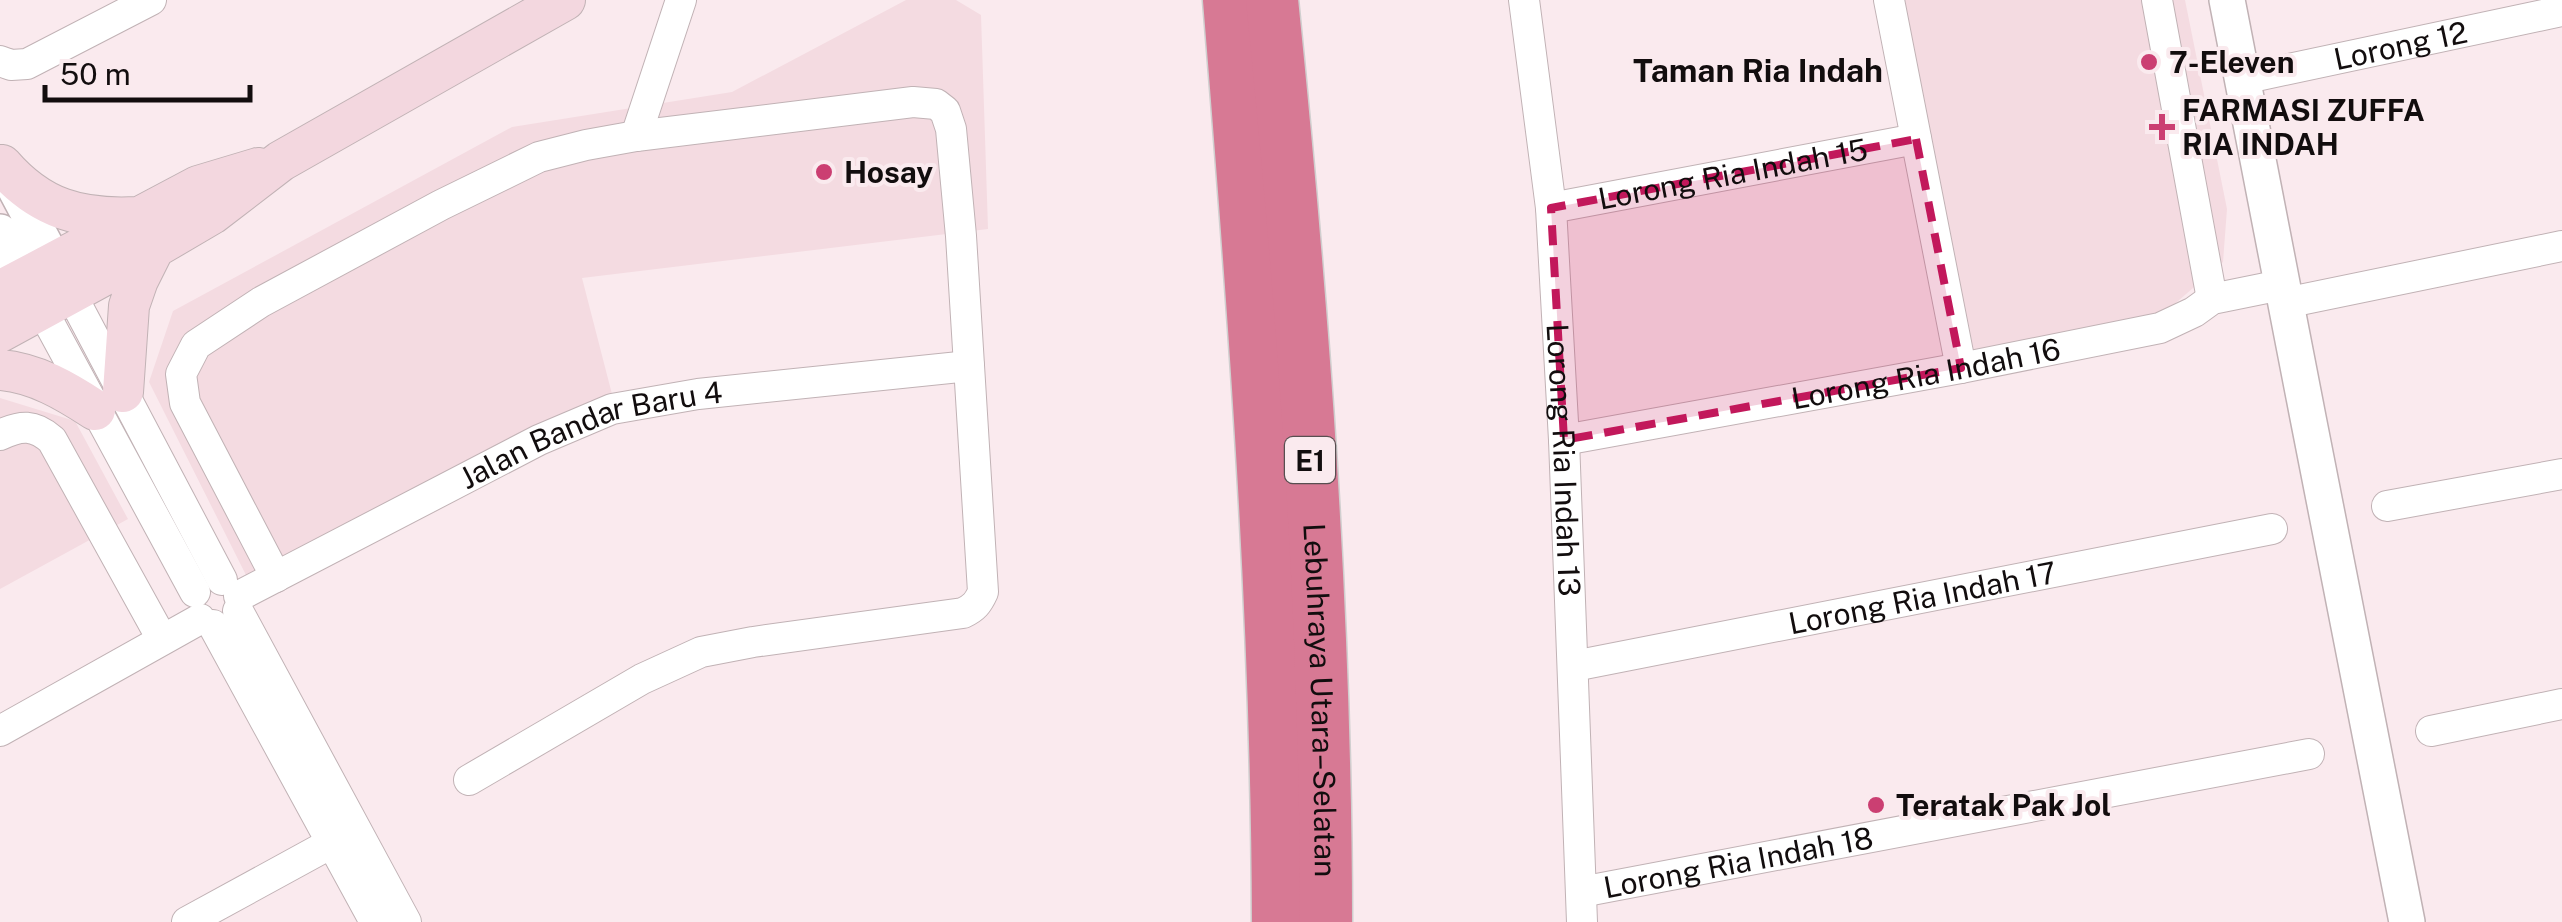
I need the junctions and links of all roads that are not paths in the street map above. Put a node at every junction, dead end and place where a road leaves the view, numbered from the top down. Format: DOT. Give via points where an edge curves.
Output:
graph roads {
  1 [pos="151,0"];
  2 [pos="565,0"];
  3 [pos="681,0"];
  4 [pos="1229,0"];
  5 [pos="1272,0"];
  6 [pos="1526,0"];
  7 [pos="1889,0"];
  8 [pos="2157,0"];
  9 [pos="2227,0"];
  10 [pos="2562,12"];
  11 [pos="5,63"];
  12 [pos="2242,79"];
  13 [pos="636,136"];
  14 [pos="1916,139"];
  15 [pos="1,163"];
  16 [pos="1551,208"];
  17 [pos="0,232"];
  18 [pos="146,233"];
  19 [pos="2562,246"];
  20 [pos="38,287"];
  21 [pos="2283,294"];
  22 [pos="2212,299"];
  23 [pos="0,332"];
  24 [pos="970,366"];
  25 [pos="1961,368"];
  26 [pos="0,370"];
  27 [pos="109,401"];
  28 [pos="0,435"];
  29 [pos="1564,440"];
  30 [pos="2562,474"];
  31 [pos="2387,506"];
  32 [pos="2272,529"];
  33 [pos="276,577"];
  34 [pos="218,604"];
  35 [pos="162,640"];
  36 [pos="1574,666"];
  37 [pos="2562,704"];
  38 [pos="2432,730"];
  39 [pos="0,732"];
  40 [pos="2309,754"];
  41 [pos="470,780"];
  42 [pos="343,836"];
  43 [pos="1582,907"];
  44 [pos="187,922"];
  45 [pos="375,922"];
  46 [pos="406,922"];
  47 [pos="1278,922"];
  48 [pos="1326,922"];
  49 [pos="2407,922"];
  1 -- 11 [label="street" via="27,64"];
  2 -- 18 [label="main road" via="281,161 212,214"];
  3 -- 13 [label="street"];
  4 -- 47 [label="highway, Lebuhraya Utara–Selatan / E1" via="1265,505"];
  5 -- 48 [label="highway, Lebuhraya Utara–Selatan / E1" via="1313,503"];
  6 -- 16 [label="street, Lorong Ria Indah 13"];
  7 -- 14 [label="street"];
  8 -- 22 [label="street"];
  9 -- 12 [label="street"];
  10 -- 12 [label="street, Lorong 12"];
  12 -- 21 [label="street"];
  13 -- 24 [label="street" via="936,104 951,129"];
  13 -- 33 [label="street" via="539,158 501,174 261,302 196,345 181,374 185,404"];
  14 -- 16 [label="street, Lorong Ria Indah 15"];
  14 -- 25 [label="street"];
  15 -- 18 [label="main road" via="30,192 63,210"];
  15 -- 20 [label="street"];
  16 -- 29 [label="street, Lorong Ria Indah 13"];
  17 -- 20 [label="street"];
  18 -- 20 [label="main road"];
  18 -- 27 [label="main road"];
  19 -- 21 [label="street, Lorong Ria Indah 16"];
  20 -- 23 [label="main road"];
  20 -- 27 [label="street"];
  21 -- 22 [label="street, Lorong Ria Indah 16"];
  21 -- 49 [label="street"];
  22 -- 25 [label="street, Lorong Ria Indah 16" via="2160,328"];
  24 -- 33 [label="street, Jalan Bandar Baru 4" via="612,409 538,440"];
  24 -- 41 [label="street" via="983,592 974,607 702,652 642,679"];
  25 -- 29 [label="street, Lorong Ria Indah 16"];
  26 -- 27 [label="main road"];
  27 -- 34 [label="street"];
  28 -- 35 [label="street" via="26,428 52,440"];
  29 -- 36 [label="street, Lorong Ria Indah 13"];
  30 -- 31 [label="street"];
  32 -- 36 [label="street, Lorong Ria Indah 17"];
  33 -- 34 [label="street, Jalan Bandar Baru 4"];
  34 -- 35 [label="street, Jalan Bandar Baru 4"];
  34 -- 42 [label="street"];
  35 -- 39 [label="street, Jalan Bandar Baru 4"];
  36 -- 43 [label="street, Lorong Ria Indah 13"];
  37 -- 38 [label="street"];
  40 -- 43 [label="street, Lorong Ria Indah 18"];
  42 -- 44 [label="street"];
  42 -- 45 [label="street"];
  42 -- 46 [label="street"];
}
